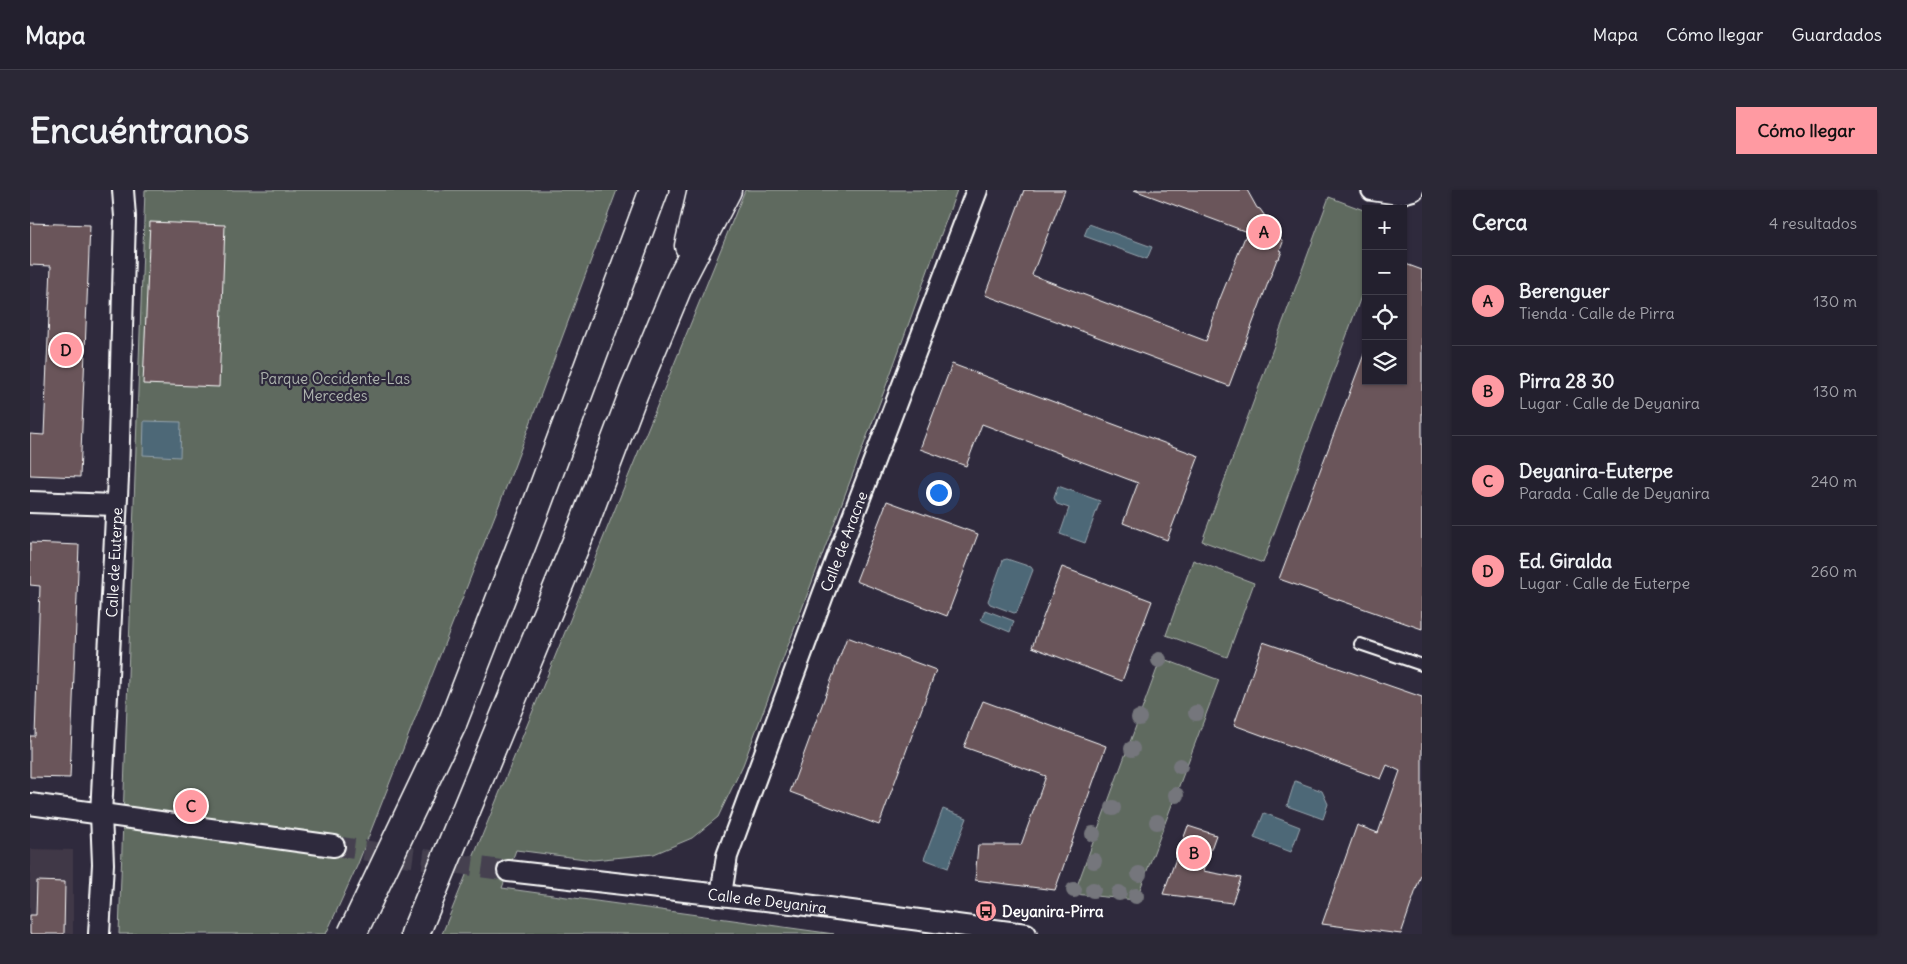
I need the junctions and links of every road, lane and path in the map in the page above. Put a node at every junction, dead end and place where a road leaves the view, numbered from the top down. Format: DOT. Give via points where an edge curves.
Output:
graph roads {
  1 [pos="123,190"];
  2 [pos="654,190"];
  3 [pos="702,190"];
  4 [pos="727,190"];
  5 [pos="977,190"];
  6 [pos="1372,190"];
  7 [pos="1415,192"];
  8 [pos="682,279"];
  9 [pos="30,502"];
  10 [pos="116,505"];
  11 [pos="1360,644"];
  12 [pos="1422,665"];
  13 [pos="452,724"];
  14 [pos="30,804"];
  15 [pos="101,814"];
  16 [pos="334,846"];
  17 [pos="508,871"];
  18 [pos="720,895"];
  19 [pos="99,934"];
  20 [pos="352,934"];
  21 [pos="372,934"];
  22 [pos="415,934"];
  23 [pos="1026,934"];
  1 -- 10 [label="street, Calle de Euterpe" via="125,217"];
  2 -- 13 [label="highway"];
  3 -- 8 [label="highway"];
  4 -- 8 [label="highway"];
  5 -- 18 [label="street, Calle de Aracne" via="730,848"];
  6 -- 7 [label="street" via="1390,194"];
  8 -- 22 [label="highway"];
  9 -- 10 [label="street"];
  10 -- 15 [label="street, Calle de Euterpe"];
  11 -- 12 [label="lane"];
  13 -- 20 [label="highway, bridge"];
  13 -- 21 [label="highway, bridge"];
  14 -- 15 [label="street"];
  15 -- 16 [label="street"];
  15 -- 19 [label="street, Calle de Euterpe" via="103,864"];
  17 -- 18 [label="street, Calle de Deyanira"];
  18 -- 23 [label="street, Calle de Deyanira"];
}
